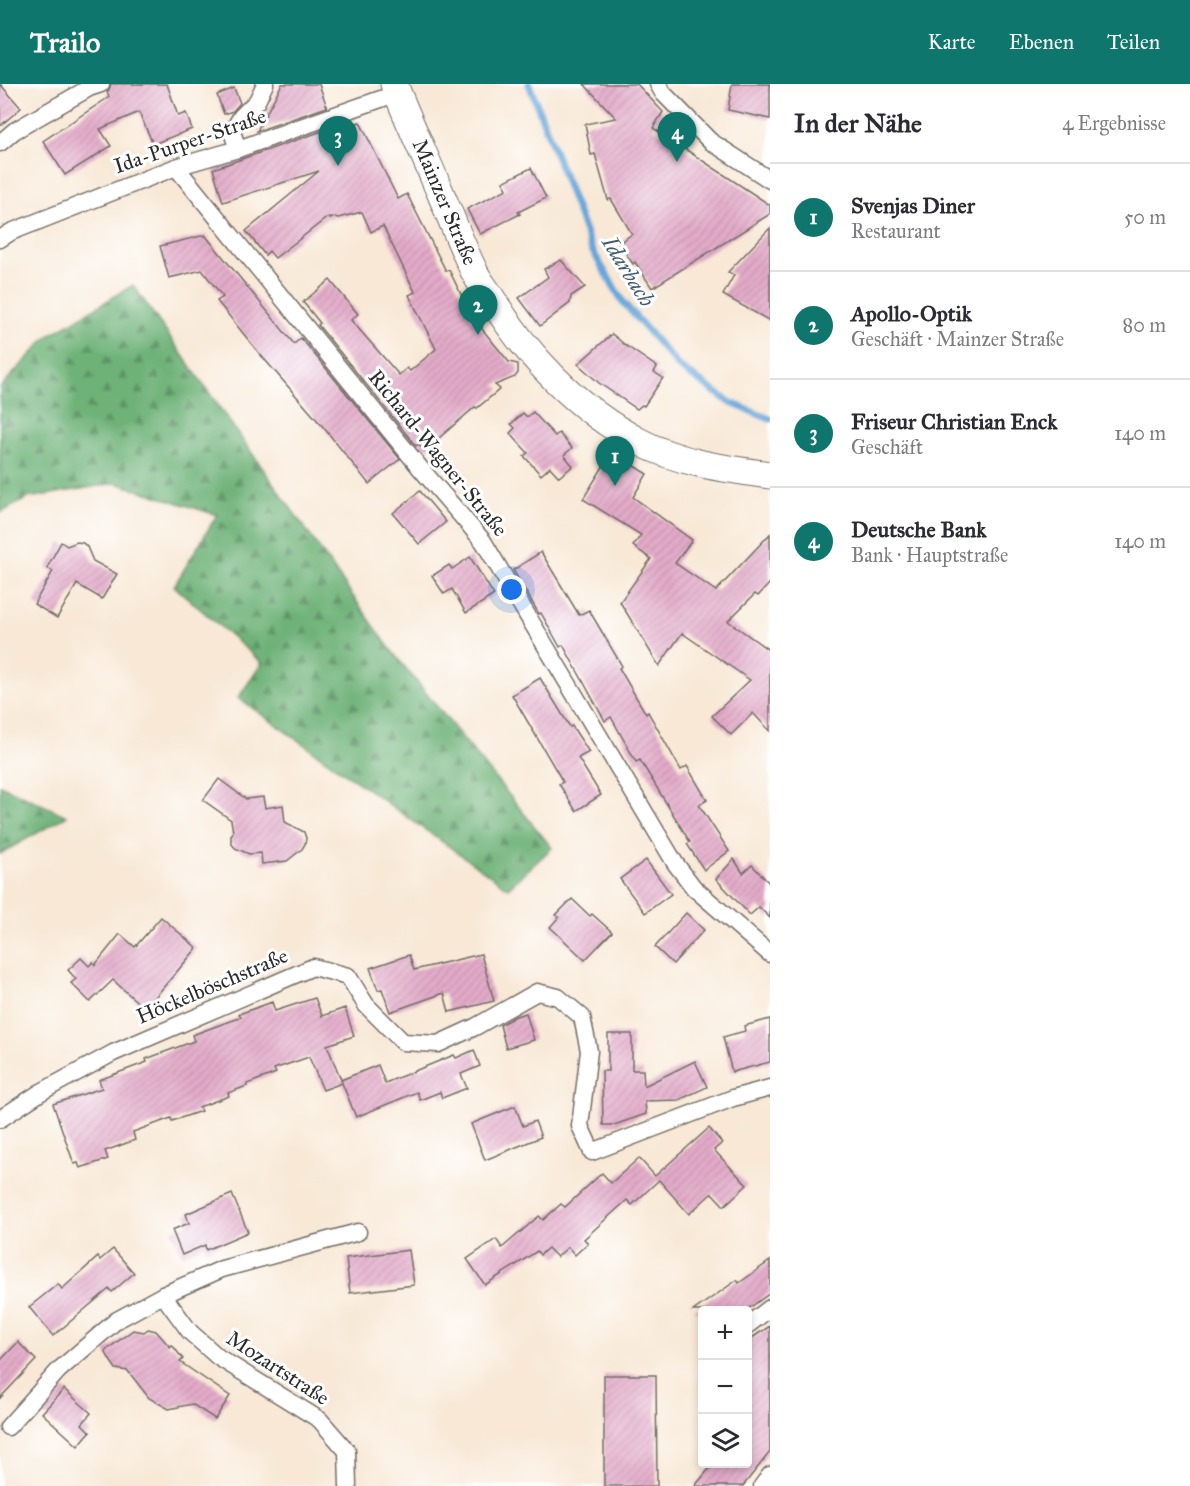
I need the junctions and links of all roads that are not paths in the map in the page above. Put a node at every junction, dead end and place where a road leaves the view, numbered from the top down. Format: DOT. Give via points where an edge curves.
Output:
graph roads {
  1 [pos="101,84"];
  2 [pos="265,84"];
  3 [pos="665,87"];
  4 [pos="396,89"];
  5 [pos="0,143"];
  6 [pos="238,149"];
  7 [pos="177,167"];
  8 [pos="770,180"];
  9 [pos="0,239"];
  10 [pos="770,475"];
  11 [pos="770,954"];
  12 [pos="770,1088"];
  13 [pos="0,1119"];
  14 [pos="358,1232"];
  15 [pos="163,1296"];
  16 [pos="770,1308"];
  17 [pos="752,1321"];
  18 [pos="8,1427"];
  19 [pos="770,1475"];
  20 [pos="348,1486"];
  21 [pos="762,1486"];
  1 -- 5 [label="street" via="14,130"];
  2 -- 6 [label="street" via="257,101 232,132"];
  3 -- 8 [label="street" via="710,141"];
  4 -- 6 [label="street, Ida-Purper-Straße"];
  4 -- 10 [label="main road, Mainzer Straße" via="476,274 500,313 543,366 590,410 639,442 683,460"];
  6 -- 7 [label="street, Ida-Purper-Straße"];
  7 -- 9 [label="street, Ida-Purper-Straße"];
  7 -- 11 [label="street, Richard-Wagner-Straße" via="420,469 483,541 675,863 694,888"];
  12 -- 13 [label="street, Höckelböschstraße" via="733,1098 592,1152 580,1126 589,1051 582,1017 558,997 537,992 438,1044 403,1042 366,1005 348,976 313,967 113,1053"];
  14 -- 15 [label="street" via="222,1269"];
  15 -- 18 [label="street" via="117,1320 59,1370"];
  15 -- 20 [label="street, Mozartstraße" via="190,1332 218,1358 320,1420 347,1451"];
  16 -- 17 [label="street"];
  19 -- 21 [label="street"];
}
